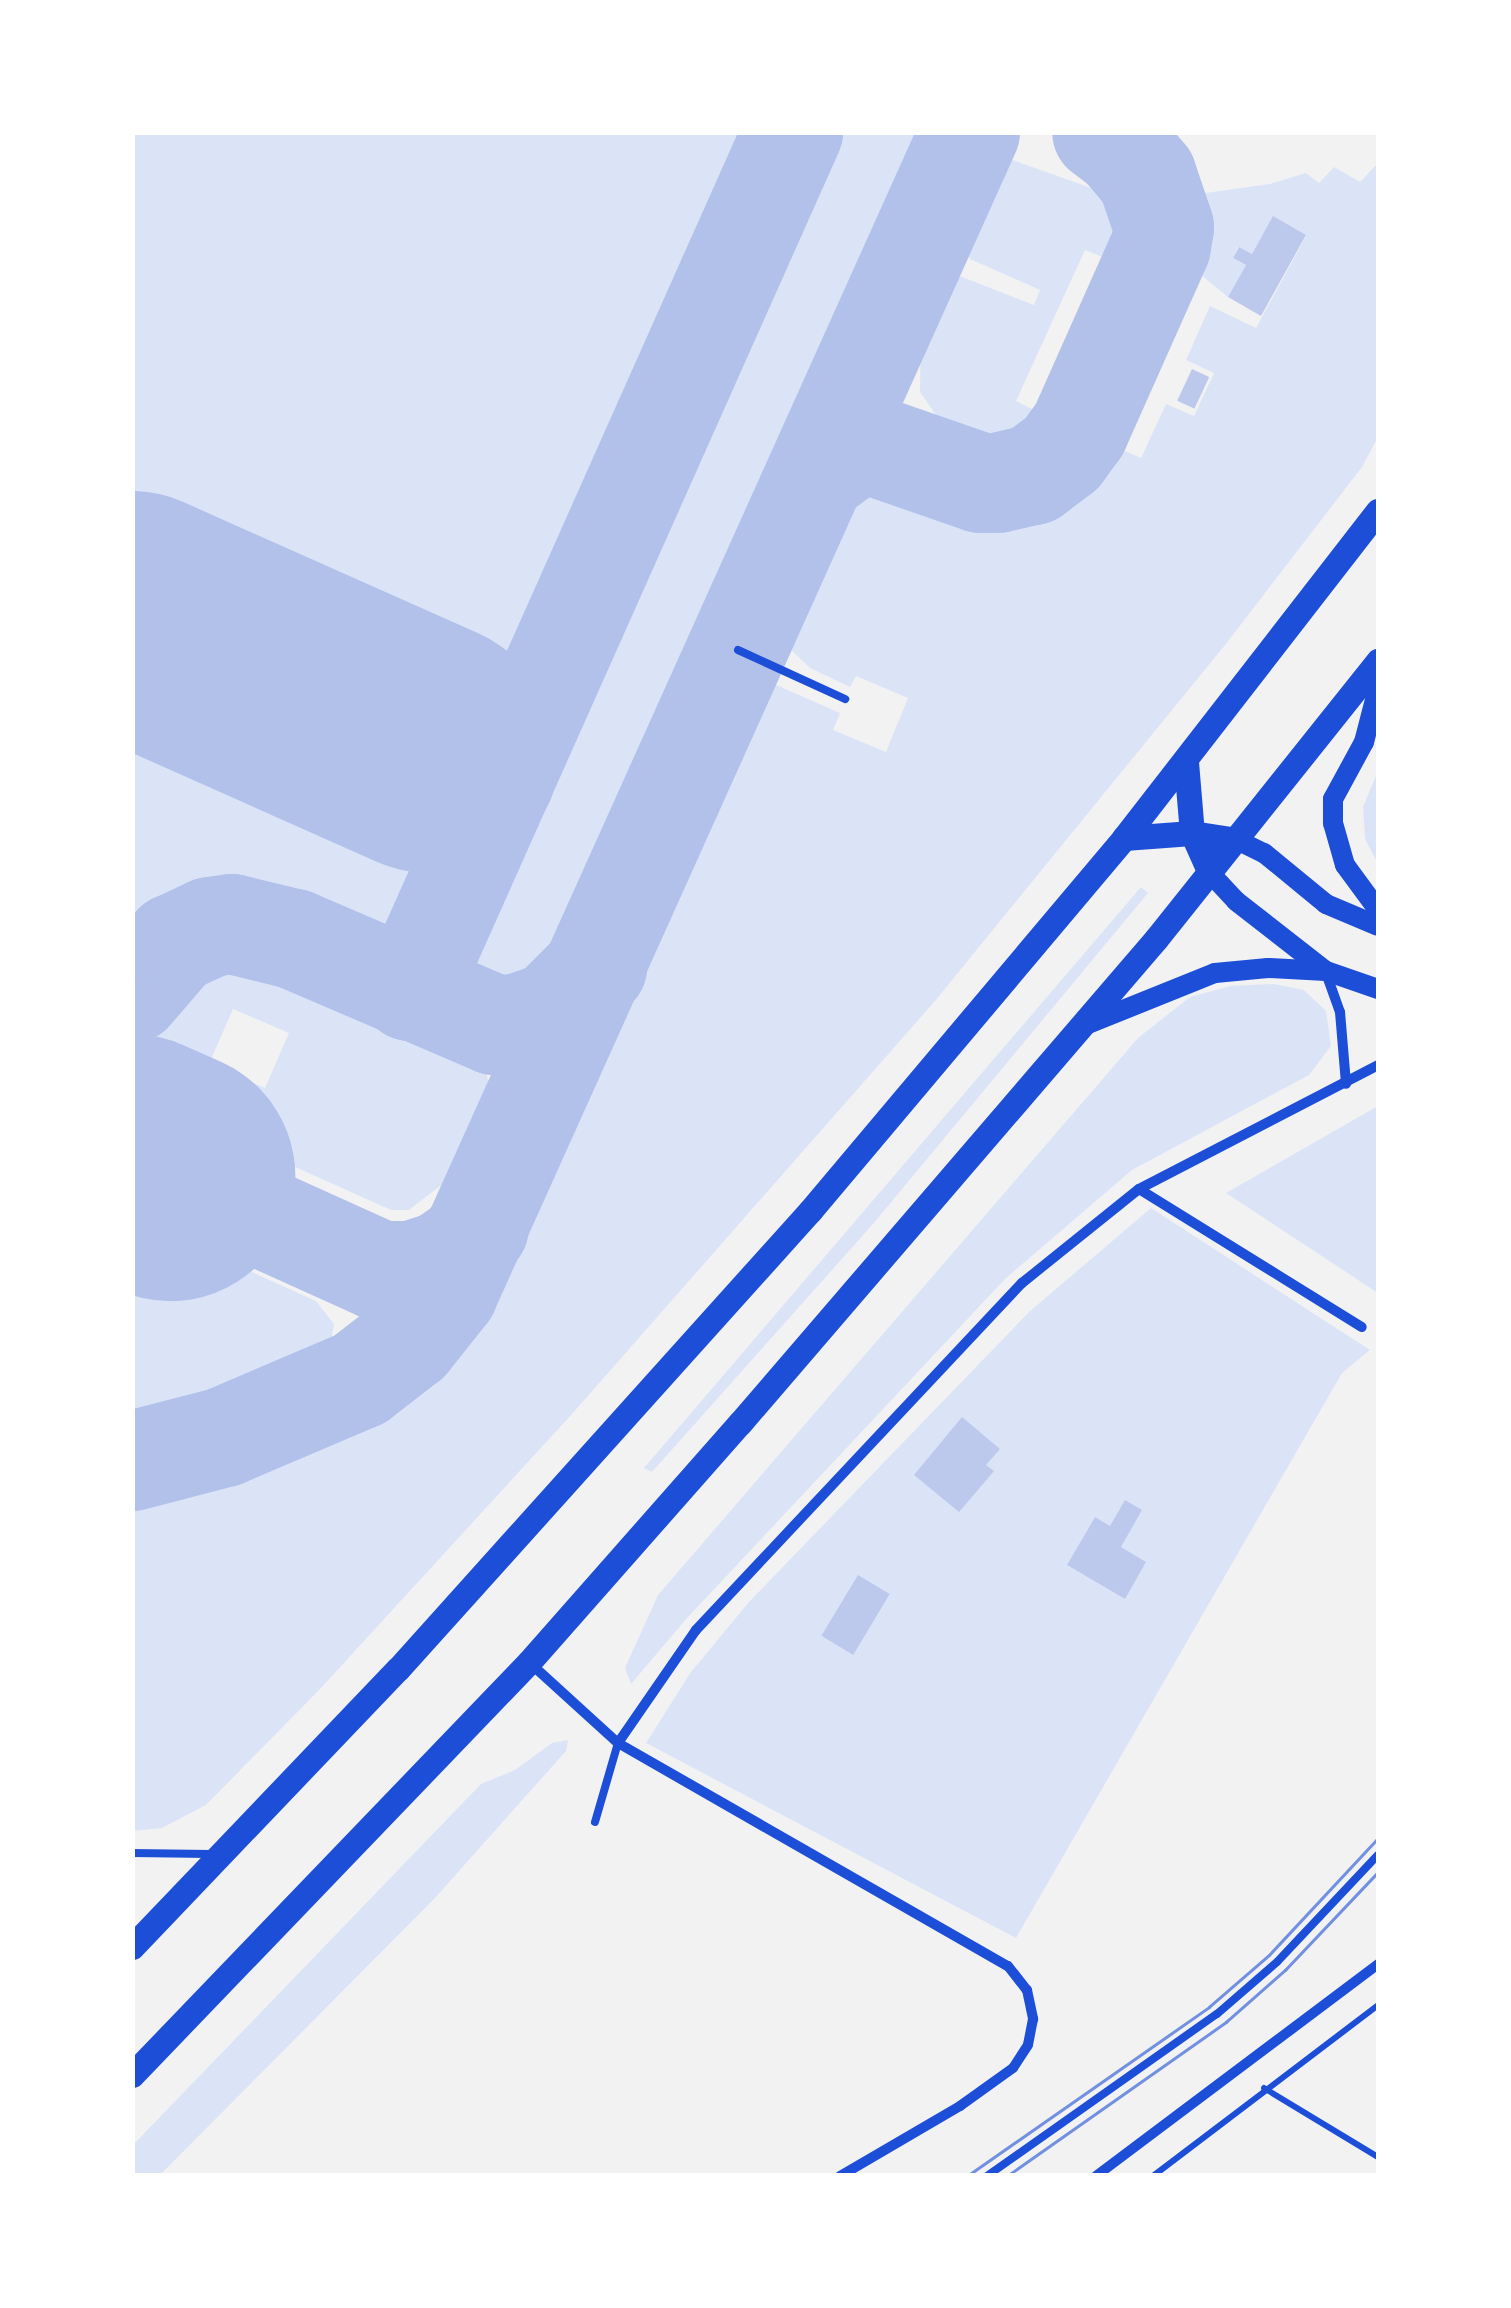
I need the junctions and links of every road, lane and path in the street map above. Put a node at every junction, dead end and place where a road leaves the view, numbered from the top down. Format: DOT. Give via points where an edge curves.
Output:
graph roads {
  1 [pos="1378,511"];
  2 [pos="738,650"];
  3 [pos="1378,661"];
  4 [pos="1378,688"];
  5 [pos="845,700"];
  6 [pos="1186,762"];
  7 [pos="1192,832"];
  8 [pos="1124,838"];
  9 [pos="1237,840"];
  10 [pos="1210,873"];
  11 [pos="1378,910"];
  12 [pos="1378,926"];
  13 [pos="1326,972"];
  14 [pos="1378,989"];
  15 [pos="1081,1026"];
  16 [pos="1378,1064"];
  17 [pos="1346,1084"];
  18 [pos="1139,1189"];
  19 [pos="1362,1327"];
  20 [pos="529,1662"];
  21 [pos="618,1743"];
  22 [pos="595,1822"];
  23 [pos="132,1853"];
  24 [pos="224,1854"];
  25 [pos="1378,1855"];
  26 [pos="132,1947"];
  27 [pos="1378,1964"];
  28 [pos="1378,2004"];
  29 [pos="132,2075"];
  30 [pos="1266,2089"];
  31 [pos="1378,2157"];
  32 [pos="840,2176"];
  33 [pos="987,2176"];
  34 [pos="1096,2176"];
  35 [pos="1152,2176"];
  1 -- 6 [label="main road"];
  2 -- 5 [label="lane"];
  3 -- 9 [label="main road"];
  4 -- 11 [label="main road" via="1364,742 1333,799 1333,823 1345,865"];
  6 -- 7 [label="main road"];
  6 -- 8 [label="main road"];
  7 -- 8 [label="main road"];
  7 -- 9 [label="main road"];
  7 -- 10 [label="main road"];
  8 -- 24 [label="main road" via="810,1212"];
  9 -- 10 [label="main road"];
  9 -- 12 [label="main road" via="1264,853 1326,904"];
  10 -- 13 [label="main road"];
  10 -- 15 [label="main road"];
  13 -- 14 [label="main road"];
  13 -- 15 [label="main road" via="1268,968 1215,974"];
  13 -- 17 [label="street" via="1340,1012"];
  15 -- 20 [label="main road"];
  16 -- 17 [label="street"];
  17 -- 18 [label="street"];
  18 -- 19 [label="street"];
  18 -- 21 [label="street" via="1022,1284 915,1392 696,1630"];
  20 -- 21 [label="street"];
  20 -- 29 [label="main road"];
  21 -- 22 [label="lane"];
  21 -- 32 [label="street" via="1008,1966 1027,1990 1033,2018 1014,2068"];
  23 -- 24 [label="lane"];
  24 -- 26 [label="main road"];
  25 -- 33 [label="lane" via="1277,1962 1217,2014"];
  27 -- 34 [label="street"];
  28 -- 30 [label="path"];
  30 -- 31 [label="path"];
  30 -- 35 [label="path"];
}
